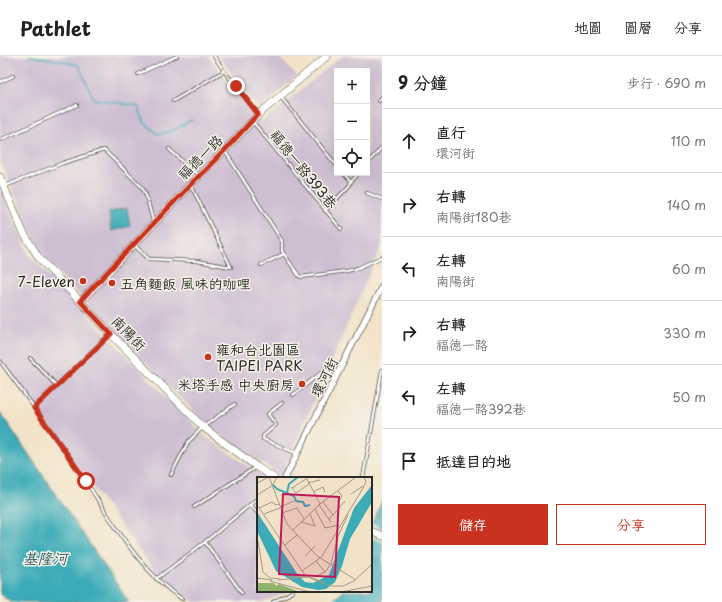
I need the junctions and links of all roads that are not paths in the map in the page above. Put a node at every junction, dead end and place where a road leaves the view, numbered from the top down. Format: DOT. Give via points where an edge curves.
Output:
graph roads {
  1 [pos="177,56"];
  2 [pos="214,56"];
  3 [pos="327,56"];
  4 [pos="224,71"];
  5 [pos="138,74"];
  6 [pos="13,76"];
  7 [pos="0,82"];
  8 [pos="280,96"];
  9 [pos="382,97"];
  10 [pos="174,101"];
  11 [pos="379,101"];
  12 [pos="77,105"];
  13 [pos="258,114"];
  14 [pos="252,121"];
  15 [pos="0,140"];
  16 [pos="382,147"];
  17 [pos="168,149"];
  18 [pos="224,151"];
  19 [pos="370,161"];
  20 [pos="334,162"];
  21 [pos="199,176"];
  22 [pos="345,176"];
  23 [pos="356,176"];
  24 [pos="0,177"];
  25 [pos="350,182"];
  26 [pos="191,184"];
  27 [pos="4,187"];
  28 [pos="368,193"];
  29 [pos="382,199"];
  30 [pos="325,211"];
  31 [pos="154,224"];
  32 [pos="341,229"];
  33 [pos="134,245"];
  34 [pos="284,254"];
  35 [pos="382,257"];
  36 [pos="261,265"];
  37 [pos="382,286"];
  38 [pos="80,301"];
  39 [pos="111,334"];
  40 [pos="30,358"];
  41 [pos="0,361"];
  42 [pos="382,370"];
  43 [pos="340,371"];
  44 [pos="57,386"];
  45 [pos="293,395"];
  46 [pos="235,404"];
  47 [pos="282,404"];
  48 [pos="34,408"];
  49 [pos="203,427"];
  50 [pos="298,454"];
  51 [pos="257,467"];
  52 [pos="171,475"];
  53 [pos="272,477"];
  54 [pos="286,477"];
  55 [pos="363,477"];
  56 [pos="257,499"];
  57 [pos="250,505"];
  58 [pos="194,507"];
  59 [pos="257,512"];
  60 [pos="372,531"];
  61 [pos="382,536"];
  62 [pos="205,542"];
  63 [pos="156,579"];
  64 [pos="292,592"];
  65 [pos="242,593"];
  66 [pos="182,599"];
  67 [pos="273,602"];
  1 -- 5 [label="lane"];
  2 -- 4 [label="lane"];
  3 -- 8 [label="street, 福德一路"];
  4 -- 10 [label="lane"];
  4 -- 13 [label="lane"];
  6 -- 7 [label="lane"];
  8 -- 13 [label="street, 福德一路"];
  8 -- 20 [label="lane"];
  9 -- 11 [label="lane"];
  12 -- 15 [label="lane"];
  13 -- 14 [label="street, 福德一路"];
  14 -- 18 [label="street, 福德一路"];
  14 -- 30 [label="lane, 福德一路393巷"];
  16 -- 19 [label="lane"];
  17 -- 21 [label="lane"];
  18 -- 21 [label="street, 福德一路"];
  18 -- 34 [label="lane" via="282,241"];
  21 -- 26 [label="street, 福德一路"];
  22 -- 25 [label="lane"];
  23 -- 25 [label="lane"];
  24 -- 27 [label="street, 南陽街"];
  25 -- 30 [label="lane"];
  26 -- 31 [label="street, 福德一路"];
  26 -- 33 [label="lane" via="231,267 197,261 149,259"];
  27 -- 31 [label="lane" via="63,163 104,150 142,187"];
  27 -- 38 [label="street, 南陽街" via="31,247"];
  28 -- 29 [label="lane"];
  30 -- 32 [label="lane, 福德一路393巷"];
  31 -- 33 [label="street, 福德一路"];
  33 -- 38 [label="street, 福德一路"];
  34 -- 35 [label="lane" via="301,277 347,271"];
  34 -- 36 [label="lane"];
  37 -- 43 [label="street, 環河街"];
  38 -- 39 [label="street, 南陽街"];
  39 -- 44 [label="lane"];
  39 -- 49 [label="street, 南陽街"];
  40 -- 44 [label="lane"];
  41 -- 48 [label="lane"];
  42 -- 55 [label="lane"];
  43 -- 45 [label="lane" via="322,372"];
  43 -- 50 [label="street, 環河街"];
  44 -- 48 [label="lane"];
  46 -- 49 [label="lane"];
  47 -- 50 [label="lane" via="268,414 276,425 263,436 263,439"];
  48 -- 63 [label="lane" via="137,556"];
  49 -- 51 [label="street, 南陽街"];
  49 -- 52 [label="lane" via="188,442"];
  50 -- 54 [label="street, 環河街"];
  51 -- 53 [label="street, 南陽街"];
  51 -- 58 [label="lane"];
  56 -- 57 [label="lane"];
  57 -- 59 [label="lane"];
  57 -- 62 [label="lane"];
  60 -- 61 [label="street"];
  62 -- 63 [label="lane"];
  62 -- 65 [label="lane"];
  63 -- 66 [label="lane"];
  64 -- 67 [label="lane"];
}
